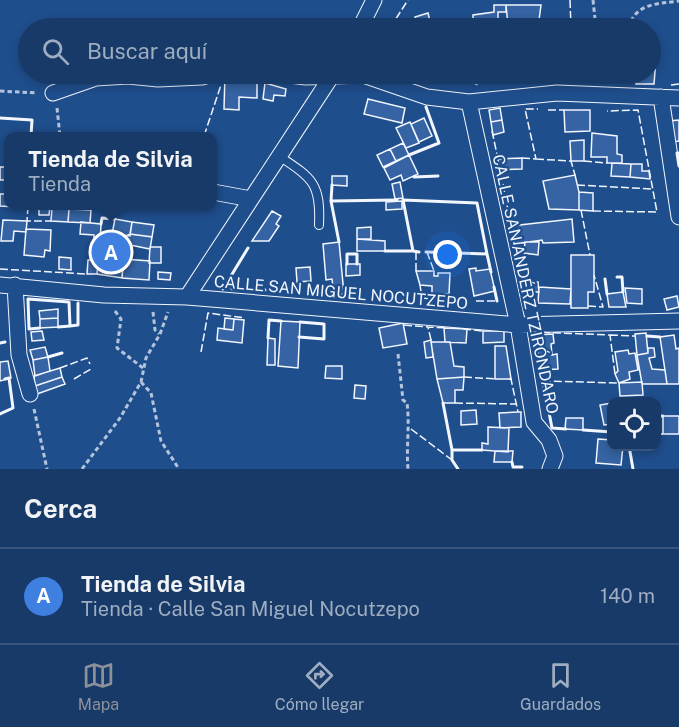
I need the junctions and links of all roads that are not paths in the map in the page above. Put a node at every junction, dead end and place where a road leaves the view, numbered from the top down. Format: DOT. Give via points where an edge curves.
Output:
graph roads {
  1 [pos="374,0"];
  2 [pos="365,18"];
  3 [pos="79,84"];
  4 [pos="326,84"];
  5 [pos="389,84"];
  6 [pos="53,93"];
  7 [pos="661,97"];
  8 [pos="679,98"];
  9 [pos="469,102"];
  10 [pos="279,156"];
  11 [pos="217,193"];
  12 [pos="251,199"];
  13 [pos="679,217"];
  14 [pos="319,225"];
  15 [pos="8,285"];
  16 [pos="187,297"];
  17 [pos="679,321"];
  18 [pos="518,325"];
  19 [pos="30,394"];
  20 [pos="550,469"];
  1 -- 2 [label="street"];
  3 -- 6 [label="street"];
  4 -- 10 [label="street"];
  5 -- 9 [label="street" via="427,97"];
  7 -- 8 [label="street"];
  7 -- 9 [label="street" via="557,93"];
  7 -- 13 [label="street"];
  9 -- 18 [label="street, CALLE SAN ANDÉRZ TZIRÓNDARO"];
  10 -- 12 [label="street"];
  10 -- 14 [label="lane" via="307,175 317,189"];
  11 -- 12 [label="street"];
  12 -- 16 [label="street"];
  15 -- 16 [label="street, CALLE SAN MIGUEL NOCUTZEPO" via="104,295"];
  15 -- 19 [label="street" via="19,355"];
  16 -- 18 [label="street, CALLE SAN MIGUEL NOCUTZEPO"];
  17 -- 18 [label="street, CALLE SAN MIGUEL NOCUTZEPO"];
  18 -- 20 [label="street, CALLE SAN ANDÉRZ TZIRÓNDARO" via="534,422 549,440 555,456"];
}
